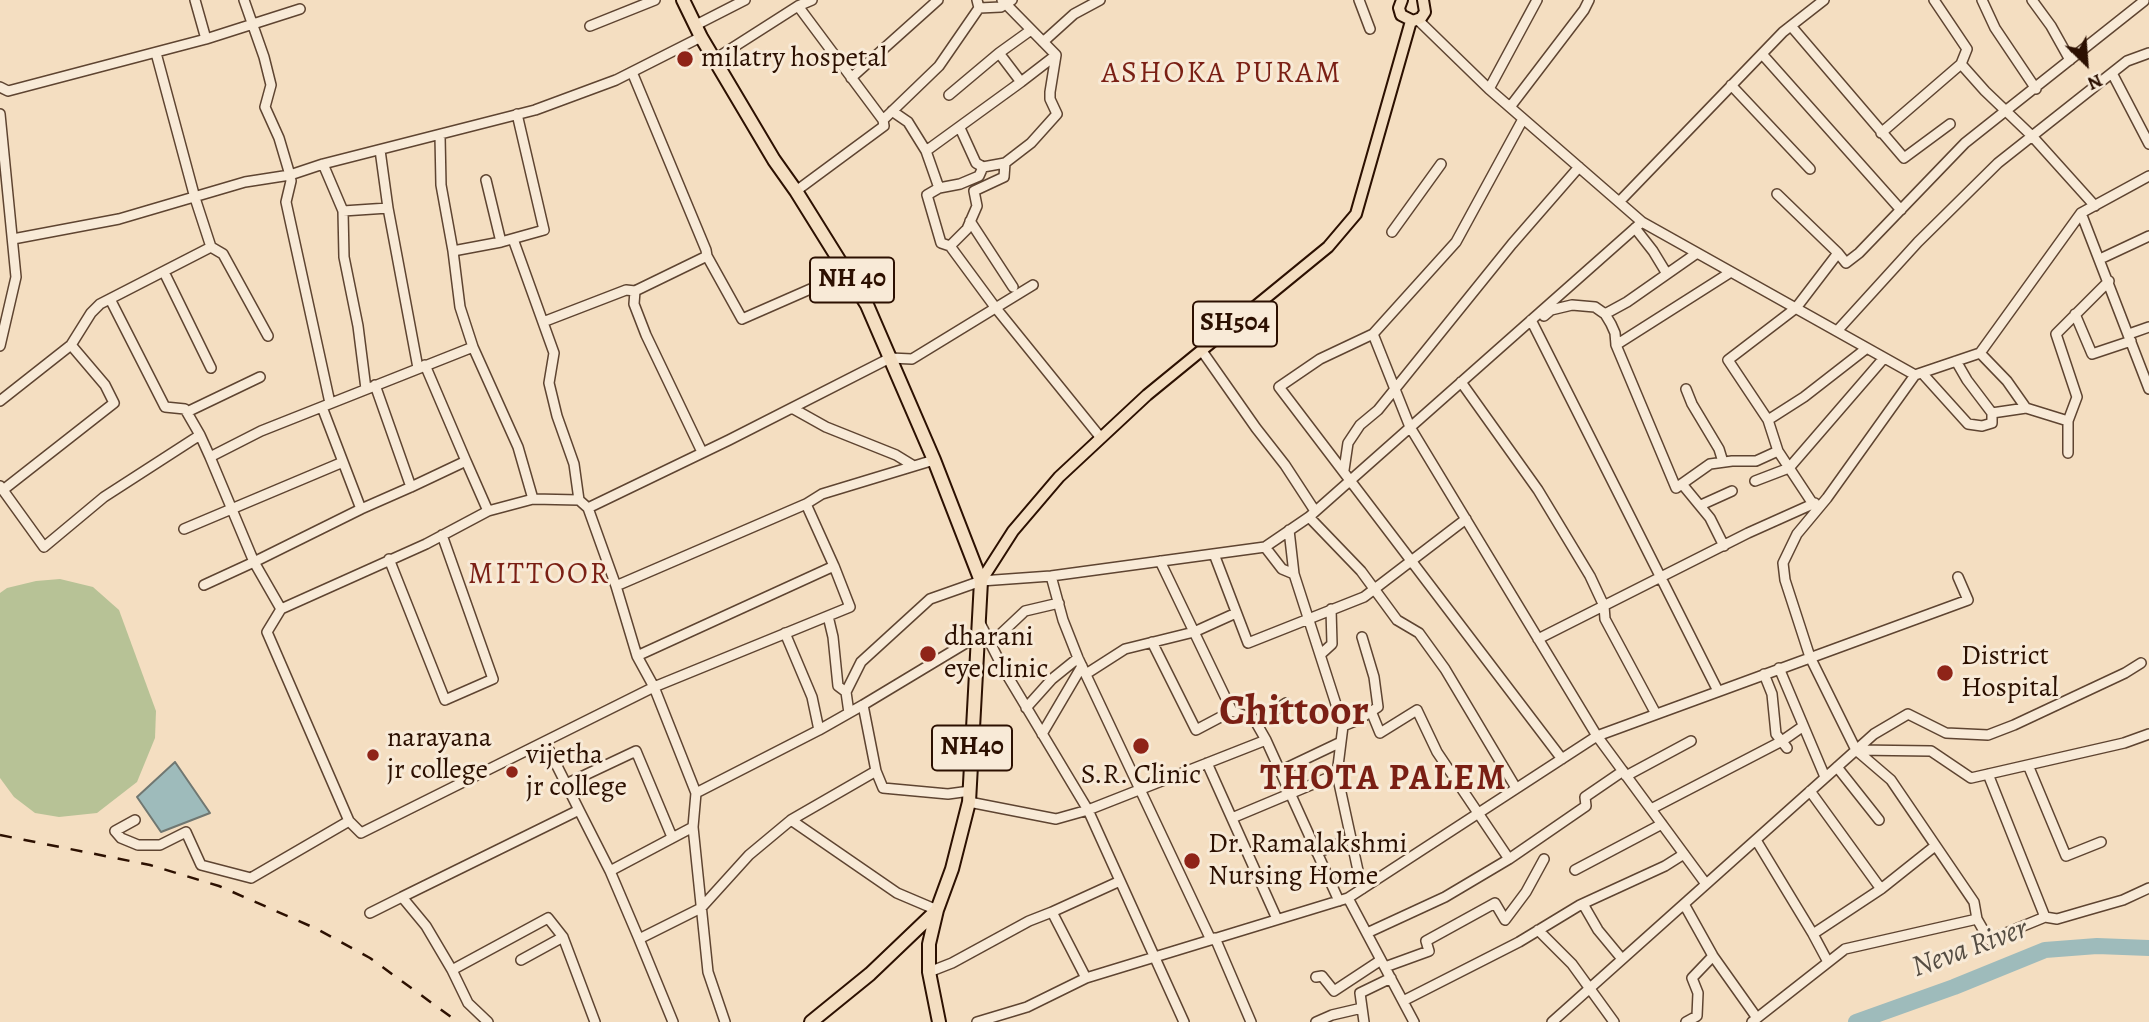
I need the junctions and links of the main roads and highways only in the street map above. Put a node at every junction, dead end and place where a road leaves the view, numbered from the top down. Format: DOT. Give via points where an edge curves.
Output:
graph roads {
  1 [pos="683,0"];
  2 [pos="1402,0"];
  3 [pos="1423,0"];
  4 [pos="1414,21"];
  5 [pos="981,581"];
  6 [pos="937,910"];
  7 [pos="811,1022"];
  8 [pos="939,1022"];
  1 -- 5 [label="highway, NH 40" via="774,160 867,305"];
  2 -- 4 [label="main road" via="1400,12"];
  3 -- 4 [label="main road, SH504" via="1425,12"];
  4 -- 5 [label="main road, SH504" via="1356,214 1328,247 1147,395 1059,477 1013,531"];
  5 -- 6 [label="highway, NH40" via="979,621 984,641 969,797"];
  6 -- 7 [label="highway, NH40"];
  6 -- 8 [label="highway, NH40" via="929,944 929,972"];
}
